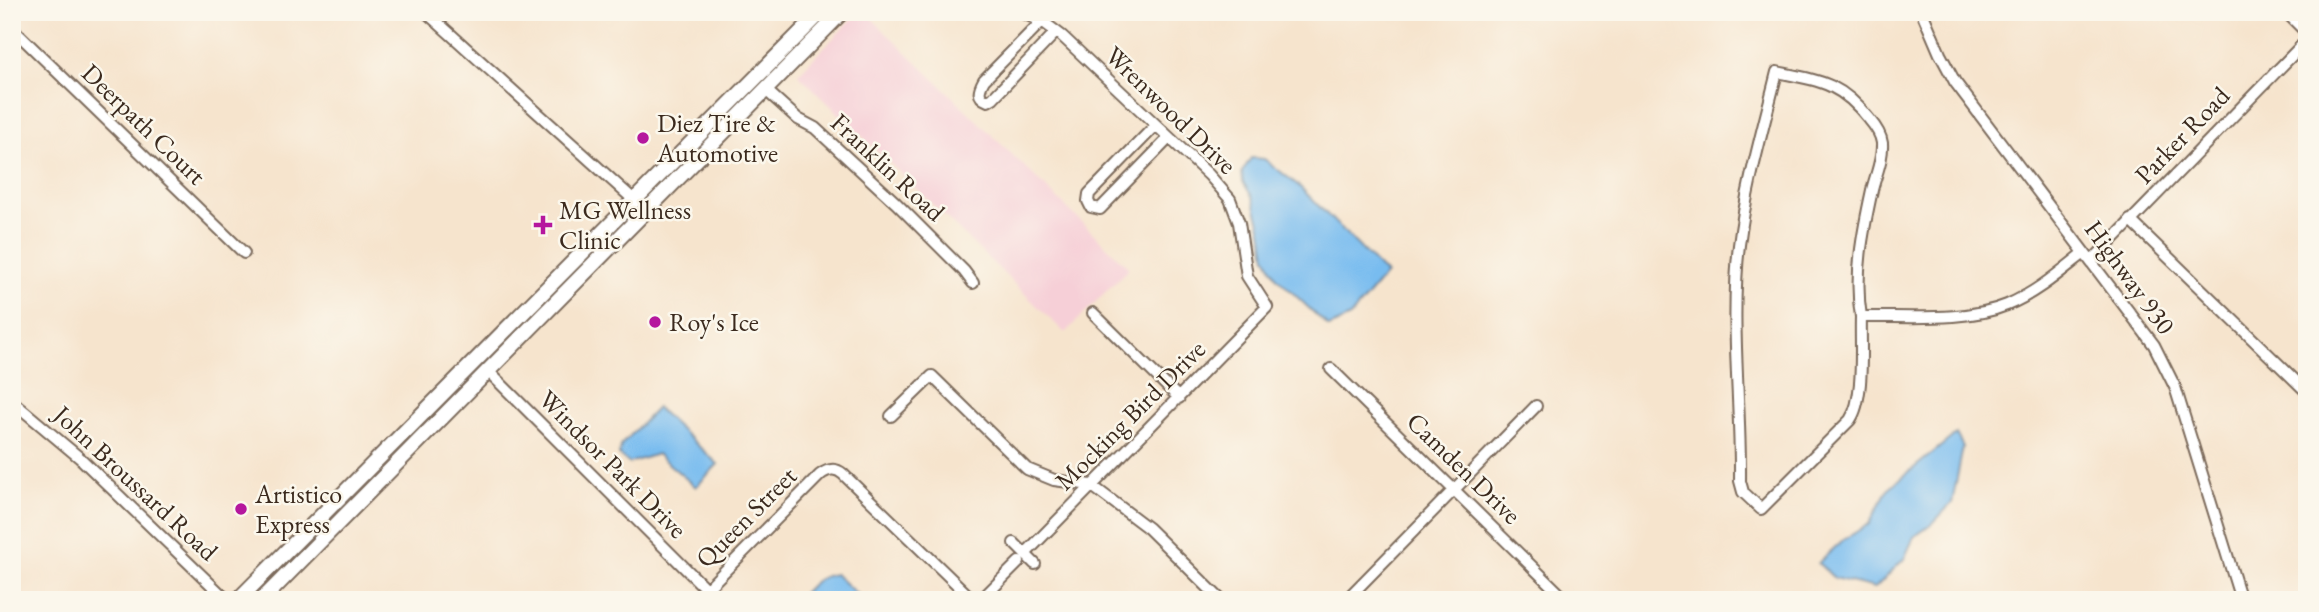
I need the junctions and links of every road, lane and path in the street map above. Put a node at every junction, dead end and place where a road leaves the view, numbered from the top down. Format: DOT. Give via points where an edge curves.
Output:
graph roads {
  1 [pos="426,12"];
  2 [pos="821,12"];
  3 [pos="832,12"];
  4 [pos="842,12"];
  5 [pos="1020,12"];
  6 [pos="1922,12"];
  7 [pos="2286,12"];
  8 [pos="1042,21"];
  9 [pos="12,29"];
  10 [pos="1056,32"];
  11 [pos="2307,33"];
  12 [pos="804,36"];
  13 [pos="2307,40"];
  14 [pos="767,91"];
  15 [pos="742,115"];
  16 [pos="1155,126"];
  17 [pos="1168,139"];
  18 [pos="634,200"];
  19 [pos="2130,220"];
  20 [pos="606,251"];
  21 [pos="244,253"];
  22 [pos="2087,257"];
  23 [pos="973,283"];
  24 [pos="541,296"];
  25 [pos="1267,307"];
  26 [pos="1093,313"];
  27 [pos="1861,317"];
  28 [pos="509,349"];
  29 [pos="1331,369"];
  30 [pos="488,371"];
  31 [pos="2307,391"];
  32 [pos="1179,398"];
  33 [pos="12,401"];
  34 [pos="1536,406"];
  35 [pos="891,416"];
  36 [pos="1091,485"];
  37 [pos="1454,490"];
  38 [pos="1014,543"];
  39 [pos="1022,558"];
  40 [pos="1035,564"];
  41 [pos="706,589"];
  42 [pos="227,600"];
  43 [pos="238,600"];
  44 [pos="262,600"];
  45 [pos="696,600"];
  46 [pos="973,600"];
  47 [pos="981,600"];
  48 [pos="1221,600"];
  49 [pos="1346,600"];
  50 [pos="1566,600"];
  51 [pos="2241,600"];
  1 -- 18 [label="street"];
  2 -- 12 [label="main road"];
  3 -- 12 [label="main road"];
  4 -- 14 [label="main road"];
  5 -- 8 [label="street, Wrenwood Drive"];
  6 -- 22 [label="street, Highway 930" via="1955,82"];
  7 -- 11 [label="street"];
  8 -- 10 [label="street, Wrenwood Drive"];
  8 -- 10 [label="street" via="984,80 979,88 983,99 993,98"];
  9 -- 21 [label="street, Deerpath Court"];
  10 -- 16 [label="street, Wrenwood Drive"];
  12 -- 15 [label="main road" via="755,91"];
  12 -- 18 [label="main road"];
  13 -- 19 [label="street, Parker Road"];
  14 -- 15 [label="main road"];
  14 -- 23 [label="street, Franklin Road" via="856,165"];
  15 -- 20 [label="main road"];
  16 -- 17 [label="street, Wrenwood Drive"];
  16 -- 17 [label="street" via="1089,194 1091,207 1100,209"];
  17 -- 25 [label="street, Wrenwood Drive" via="1230,199 1239,223 1247,276"];
  18 -- 20 [label="main road" via="635,209 611,235"];
  18 -- 24 [label="main road"];
  19 -- 22 [label="street, Parker Road"];
  19 -- 31 [label="street"];
  20 -- 28 [label="main road"];
  22 -- 27 [label="street, Parker Road" via="2005,306 1973,313"];
  22 -- 51 [label="street, Highway 930" via="2154,345 2175,387"];
  24 -- 28 [label="main road" via="514,331"];
  24 -- 43 [label="main road"];
  25 -- 32 [label="street, Mocking Bird Drive"];
  26 -- 32 [label="street"];
  27 -- 27 [label="street" via="1857,408 1761,509 1743,492 1740,481 1736,302 1743,221 1777,72 1841,90 1856,102 1881,139 1860,258"];
  28 -- 30 [label="main road"];
  29 -- 37 [label="street, Camden Drive"];
  30 -- 41 [label="street, Windsor Park Drive"];
  30 -- 44 [label="main road"];
  32 -- 36 [label="street, Mocking Bird Drive"];
  33 -- 42 [label="street, John Broussard Road" via="80,458"];
  34 -- 37 [label="street"];
  35 -- 36 [label="street" via="932,376 1027,469 1054,480"];
  36 -- 39 [label="street, Mocking Bird Drive"];
  36 -- 48 [label="street" via="1149,528"];
  37 -- 49 [label="street"];
  37 -- 50 [label="street, Camden Drive"];
  38 -- 39 [label="street"];
  39 -- 40 [label="street"];
  39 -- 47 [label="street, Mocking Bird Drive"];
  41 -- 45 [label="street, Queen Street"];
  41 -- 46 [label="street, Queen Street" via="830,469 843,474"];
}
